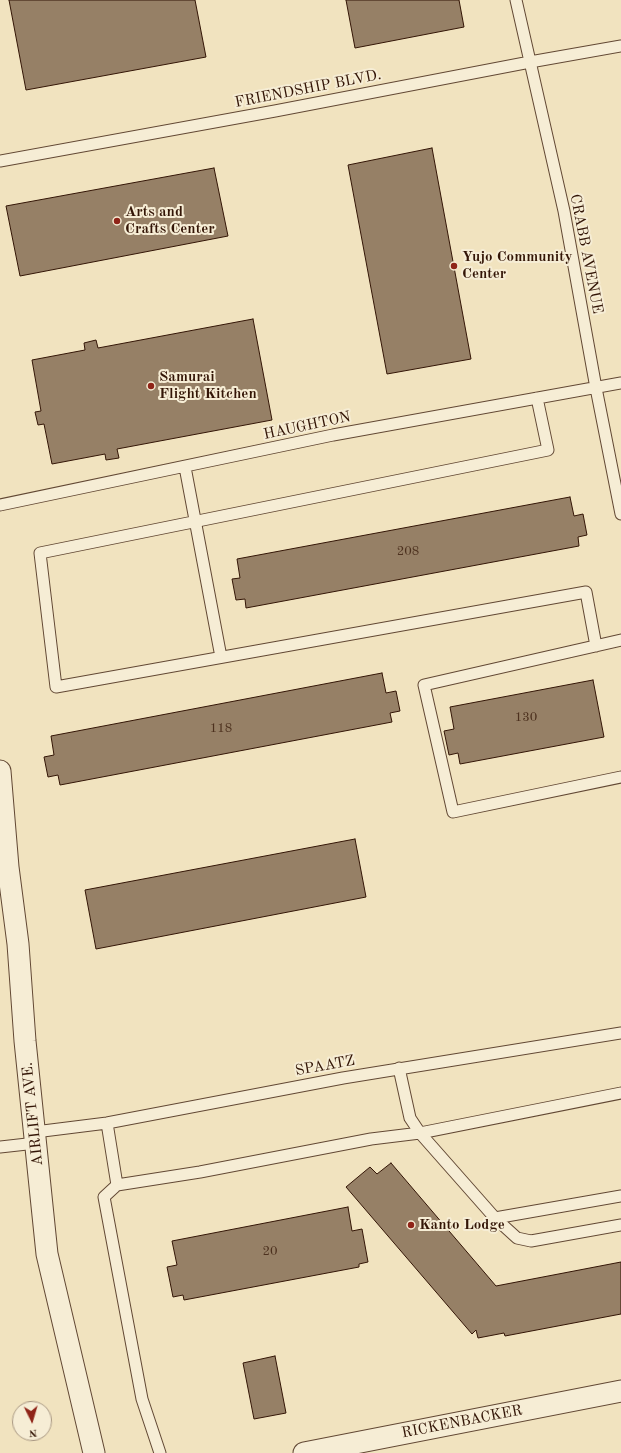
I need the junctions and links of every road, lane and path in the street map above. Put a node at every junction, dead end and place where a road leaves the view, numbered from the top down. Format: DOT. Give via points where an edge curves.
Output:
graph roads {
  1 [pos="516,0"];
  2 [pos="621,46"];
  3 [pos="530,62"];
  4 [pos="0,161"];
  5 [pos="621,383"];
  6 [pos="596,388"];
  7 [pos="537,398"];
  8 [pos="185,467"];
  9 [pos="0,505"];
  10 [pos="621,514"];
  11 [pos="195,522"];
  12 [pos="621,640"];
  13 [pos="596,646"];
  14 [pos="221,657"];
  15 [pos="0,771"];
  16 [pos="621,777"];
  17 [pos="621,1033"];
  18 [pos="399,1068"];
  19 [pos="621,1093"];
  20 [pos="107,1123"];
  21 [pos="420,1133"];
  22 [pos="36,1138"];
  23 [pos="0,1147"];
  24 [pos="117,1185"];
  25 [pos="621,1196"];
  26 [pos="495,1218"];
  27 [pos="621,1225"];
  28 [pos="621,1391"];
  29 [pos="331,1451"];
  30 [pos="94,1453"];
  31 [pos="160,1453"];
  32 [pos="304,1453"];
  1 -- 3 [label="lane, CRABB AVENUE"];
  2 -- 3 [label="lane, FRIENDSHIP BLVD."];
  3 -- 4 [label="lane, FRIENDSHIP BLVD."];
  3 -- 6 [label="lane, CRABB AVENUE" via="564,211"];
  5 -- 6 [label="lane, HAUGHTON"];
  6 -- 7 [label="lane, HAUGHTON"];
  6 -- 10 [label="lane, CRABB AVENUE"];
  7 -- 8 [label="lane, HAUGHTON" via="333,435"];
  7 -- 11 [label="lane" via="548,450"];
  8 -- 9 [label="lane, HAUGHTON"];
  8 -- 11 [label="lane"];
  11 -- 14 [label="lane"];
  11 -- 14 [label="lane" via="40,553 56,686"];
  12 -- 13 [label="lane"];
  13 -- 14 [label="lane" via="586,592"];
  13 -- 16 [label="lane" via="424,686 453,812"];
  15 -- 22 [label="street, AIRLIFT AVE."];
  17 -- 18 [label="lane, SPAATZ"];
  18 -- 20 [label="lane, SPAATZ"];
  18 -- 21 [label="lane" via="410,1118"];
  19 -- 21 [label="lane"];
  20 -- 22 [label="lane, SPAATZ"];
  20 -- 24 [label="lane"];
  21 -- 24 [label="lane" via="371,1139"];
  21 -- 26 [label="lane"];
  22 -- 23 [label="lane, SPAATZ"];
  22 -- 30 [label="street, AIRLIFT AVE." via="47,1254"];
  24 -- 31 [label="lane" via="104,1197 142,1399"];
  25 -- 26 [label="lane"];
  26 -- 27 [label="lane" via="517,1238 531,1241"];
  28 -- 29 [label="street, RICKENBACKER"];
  29 -- 32 [label="street, RICKENBACKER"];
}
